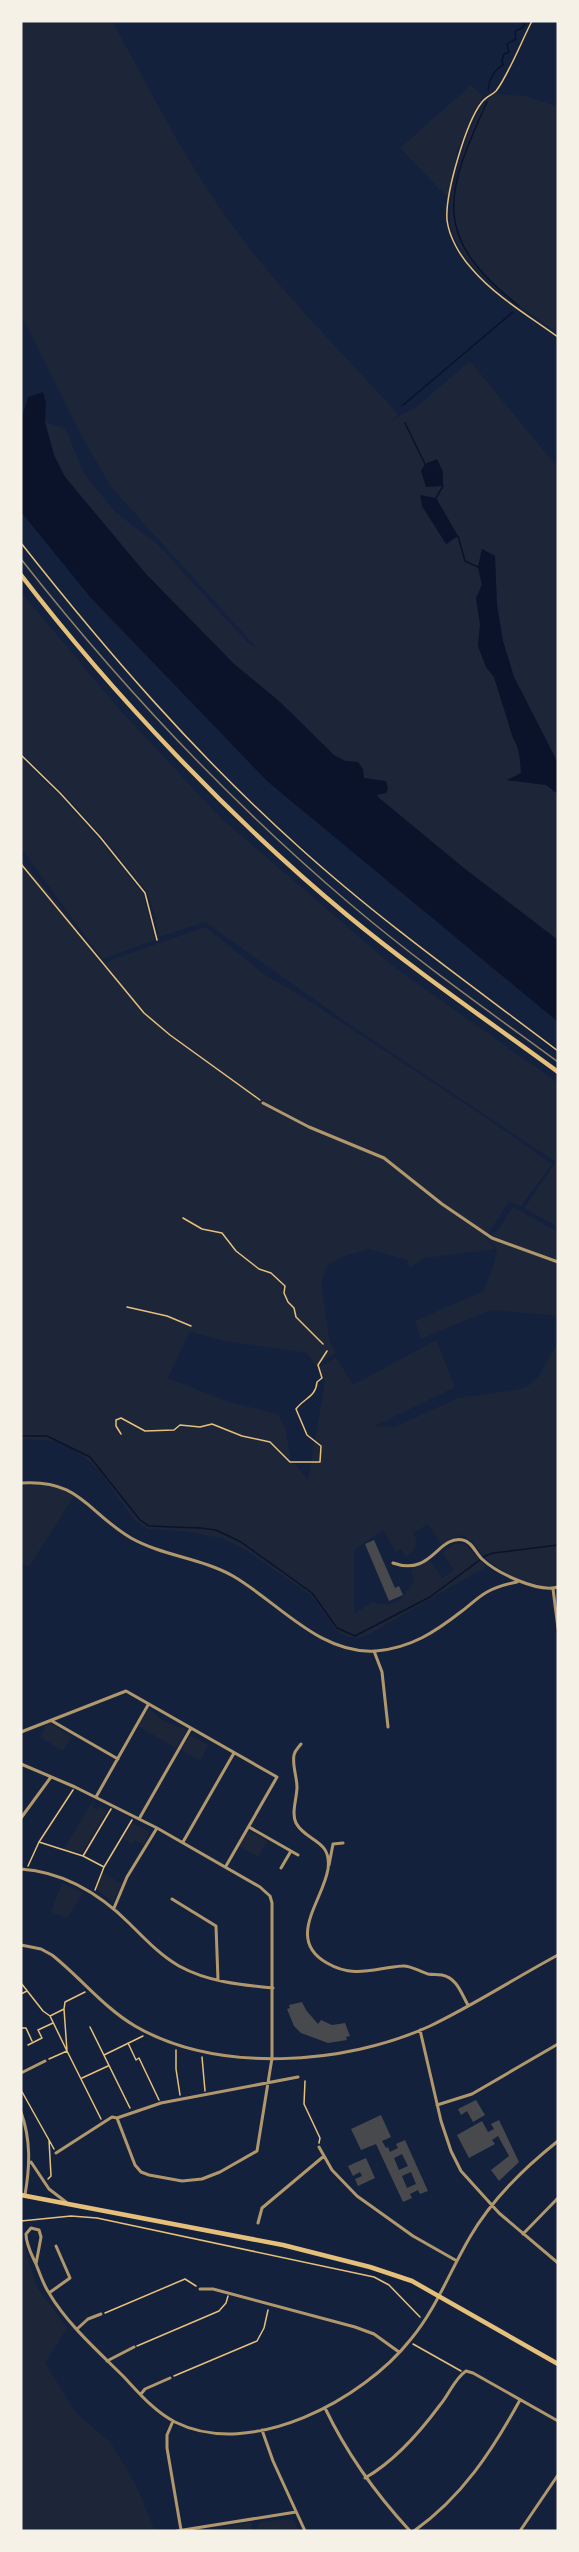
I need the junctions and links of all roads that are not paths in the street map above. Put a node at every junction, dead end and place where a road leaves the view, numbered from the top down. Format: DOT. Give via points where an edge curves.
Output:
graph roads {
  1 [pos="21,575"];
  2 [pos="558,1072"];
  3 [pos="263,1103"];
  4 [pos="558,1262"];
  5 [pos="21,1483"];
  6 [pos="393,1563"];
  7 [pos="517,1582"];
  8 [pos="556,1588"];
  9 [pos="558,1628"];
  10 [pos="374,1651"];
  11 [pos="149,1705"];
  12 [pos="52,1720"];
  13 [pos="388,1727"];
  14 [pos="191,1728"];
  15 [pos="21,1732"];
  16 [pos="301,1744"];
  17 [pos="234,1753"];
  18 [pos="118,1759"];
  19 [pos="21,1764"];
  20 [pos="51,1777"];
  21 [pos="96,1797"];
  22 [pos="21,1818"];
  23 [pos="139,1819"];
  24 [pos="249,1827"];
  25 [pos="157,1828"];
  26 [pos="183,1842"];
  27 [pos="343,1843"];
  28 [pos="291,1851"];
  29 [pos="298,1855"];
  30 [pos="226,1866"];
  31 [pos="328,1867"];
  32 [pos="281,1868"];
  33 [pos="21,1869"];
  34 [pos="172,1899"];
  35 [pos="113,1908"];
  36 [pos="21,1945"];
  37 [pos="558,1955"];
  38 [pos="218,1980"];
  39 [pos="273,1988"];
  40 [pos="468,2005"];
  41 [pos="420,2030"];
  42 [pos="558,2044"];
  43 [pos="272,2058"];
  44 [pos="45,2061"];
  45 [pos="21,2073"];
  46 [pos="298,2077"];
  47 [pos="269,2083"];
  48 [pos="437,2105"];
  49 [pos="21,2112"];
  50 [pos="117,2118"];
  51 [pos="558,2141"];
  52 [pos="319,2147"];
  53 [pos="56,2153"];
  54 [pos="324,2156"];
  55 [pos="30,2160"];
  56 [pos="23,2195"];
  57 [pos="558,2198"];
  58 [pos="66,2202"];
  59 [pos="492,2206"];
  60 [pos="258,2223"];
  61 [pos="523,2234"];
  62 [pos="56,2246"];
  63 [pos="457,2261"];
  64 [pos="558,2263"];
  65 [pos="36,2264"];
  66 [pos="200,2289"];
  67 [pos="49,2293"];
  68 [pos="101,2314"];
  69 [pos="77,2330"];
  70 [pos="134,2347"];
  71 [pos="399,2352"];
  72 [pos="107,2361"];
  73 [pos="558,2364"];
  74 [pos="170,2378"];
  75 [pos="141,2394"];
  76 [pos="520,2400"];
  77 [pos="325,2408"];
  78 [pos="173,2421"];
  79 [pos="558,2421"];
  80 [pos="261,2430"];
  81 [pos="558,2475"];
  82 [pos="365,2478"];
  83 [pos="296,2512"];
  84 [pos="179,2531"];
  85 [pos="305,2531"];
  86 [pos="412,2531"];
  87 [pos="520,2531"];
  1 -- 2 [label="main road" via="135,710 280,856 379,940"];
  3 -- 4 [label="street" via="384,1158 492,1238"];
  5 -- 10 [label="street" via="60,1485 131,1538 234,1576 317,1635 351,1648"];
  6 -- 7 [label="street" via="409,1568 419,1565 458,1540 469,1543 484,1561"];
  7 -- 8 [label="street"];
  7 -- 10 [label="street" via="486,1592 420,1640"];
  8 -- 9 [label="street"];
  10 -- 13 [label="street" via="382,1672"];
  11 -- 12 [label="street" via="126,1691"];
  11 -- 14 [label="street"];
  11 -- 18 [label="street"];
  12 -- 15 [label="street"];
  12 -- 18 [label="street"];
  14 -- 17 [label="street"];
  14 -- 23 [label="street"];
  16 -- 31 [label="street" via="293,1758 297,1785 294,1819 324,1847"];
  17 -- 24 [label="street" via="277,1777"];
  17 -- 26 [label="street"];
  18 -- 21 [label="street"];
  19 -- 20 [label="street"];
  20 -- 21 [label="street"];
  20 -- 22 [label="street"];
  21 -- 23 [label="street"];
  23 -- 25 [label="street"];
  24 -- 28 [label="street"];
  24 -- 30 [label="street"];
  25 -- 26 [label="street"];
  25 -- 35 [label="street"];
  26 -- 30 [label="street"];
  27 -- 31 [label="street" via="333,1844"];
  28 -- 29 [label="street"];
  28 -- 32 [label="street"];
  30 -- 39 [label="street" via="270,1896"];
  31 -- 40 [label="street" via="322,1893 306,1928 309,1942 320,1958 351,1972 404,1965 443,1975 458,1986"];
  33 -- 35 [label="street" via="64,1879 94,1892"];
  34 -- 38 [label="street" via="216,1926"];
  35 -- 38 [label="street" via="177,1965"];
  36 -- 43 [label="street" via="52,1955 118,2014 150,2034 222,2054"];
  37 -- 40 [label="street"];
  38 -- 39 [label="street"];
  39 -- 43 [label="street"];
  40 -- 41 [label="street"];
  41 -- 43 [label="street" via="342,2053"];
  41 -- 48 [label="street"];
  42 -- 48 [label="street" via="472,2094"];
  43 -- 47 [label="street"];
  44 -- 45 [label="street"];
  46 -- 47 [label="street"];
  47 -- 50 [label="street" via="161,2103"];
  47 -- 50 [label="street" via="257,2151 202,2179 174,2180 141,2172"];
  48 -- 59 [label="street" via="461,2171"];
  49 -- 55 [label="street"];
  50 -- 53 [label="street" via="112,2117"];
  51 -- 59 [label="street" via="515,2178"];
  52 -- 54 [label="street"];
  54 -- 60 [label="street" via="262,2208"];
  54 -- 63 [label="street" via="337,2177 357,2196 412,2236"];
  55 -- 56 [label="street"];
  55 -- 58 [label="street" via="44,2183"];
  56 -- 58 [label="main road"];
  57 -- 61 [label="street"];
  58 -- 73 [label="main road" via="284,2245 392,2274 412,2281"];
  59 -- 61 [label="street"];
  59 -- 63 [label="street"];
  61 -- 64 [label="street"];
  62 -- 67 [label="street" via="70,2278"];
  63 -- 71 [label="street" via="431,2311"];
  65 -- 65 [label="street" via="41,2236 39,2230 31,2228 26,2239"];
  65 -- 67 [label="street"];
  66 -- 71 [label="street" via="213,2289 366,2330"];
  67 -- 69 [label="street"];
  68 -- 69 [label="street" via="88,2319"];
  69 -- 72 [label="street"];
  70 -- 72 [label="street"];
  71 -- 77 [label="street" via="368,2380"];
  72 -- 75 [label="street"];
  74 -- 75 [label="street"];
  75 -- 78 [label="street"];
  76 -- 79 [label="street"];
  76 -- 82 [label="street" via="473,2373 463,2373 418,2433"];
  76 -- 86 [label="street" via="472,2477 442,2509"];
  77 -- 80 [label="street"];
  77 -- 82 [label="street"];
  78 -- 80 [label="street" via="215,2434"];
  78 -- 84 [label="street" via="167,2434 167,2448"];
  80 -- 83 [label="street"];
  81 -- 87 [label="street"];
  82 -- 86 [label="street"];
  83 -- 84 [label="street"];
  83 -- 85 [label="street"];
}
